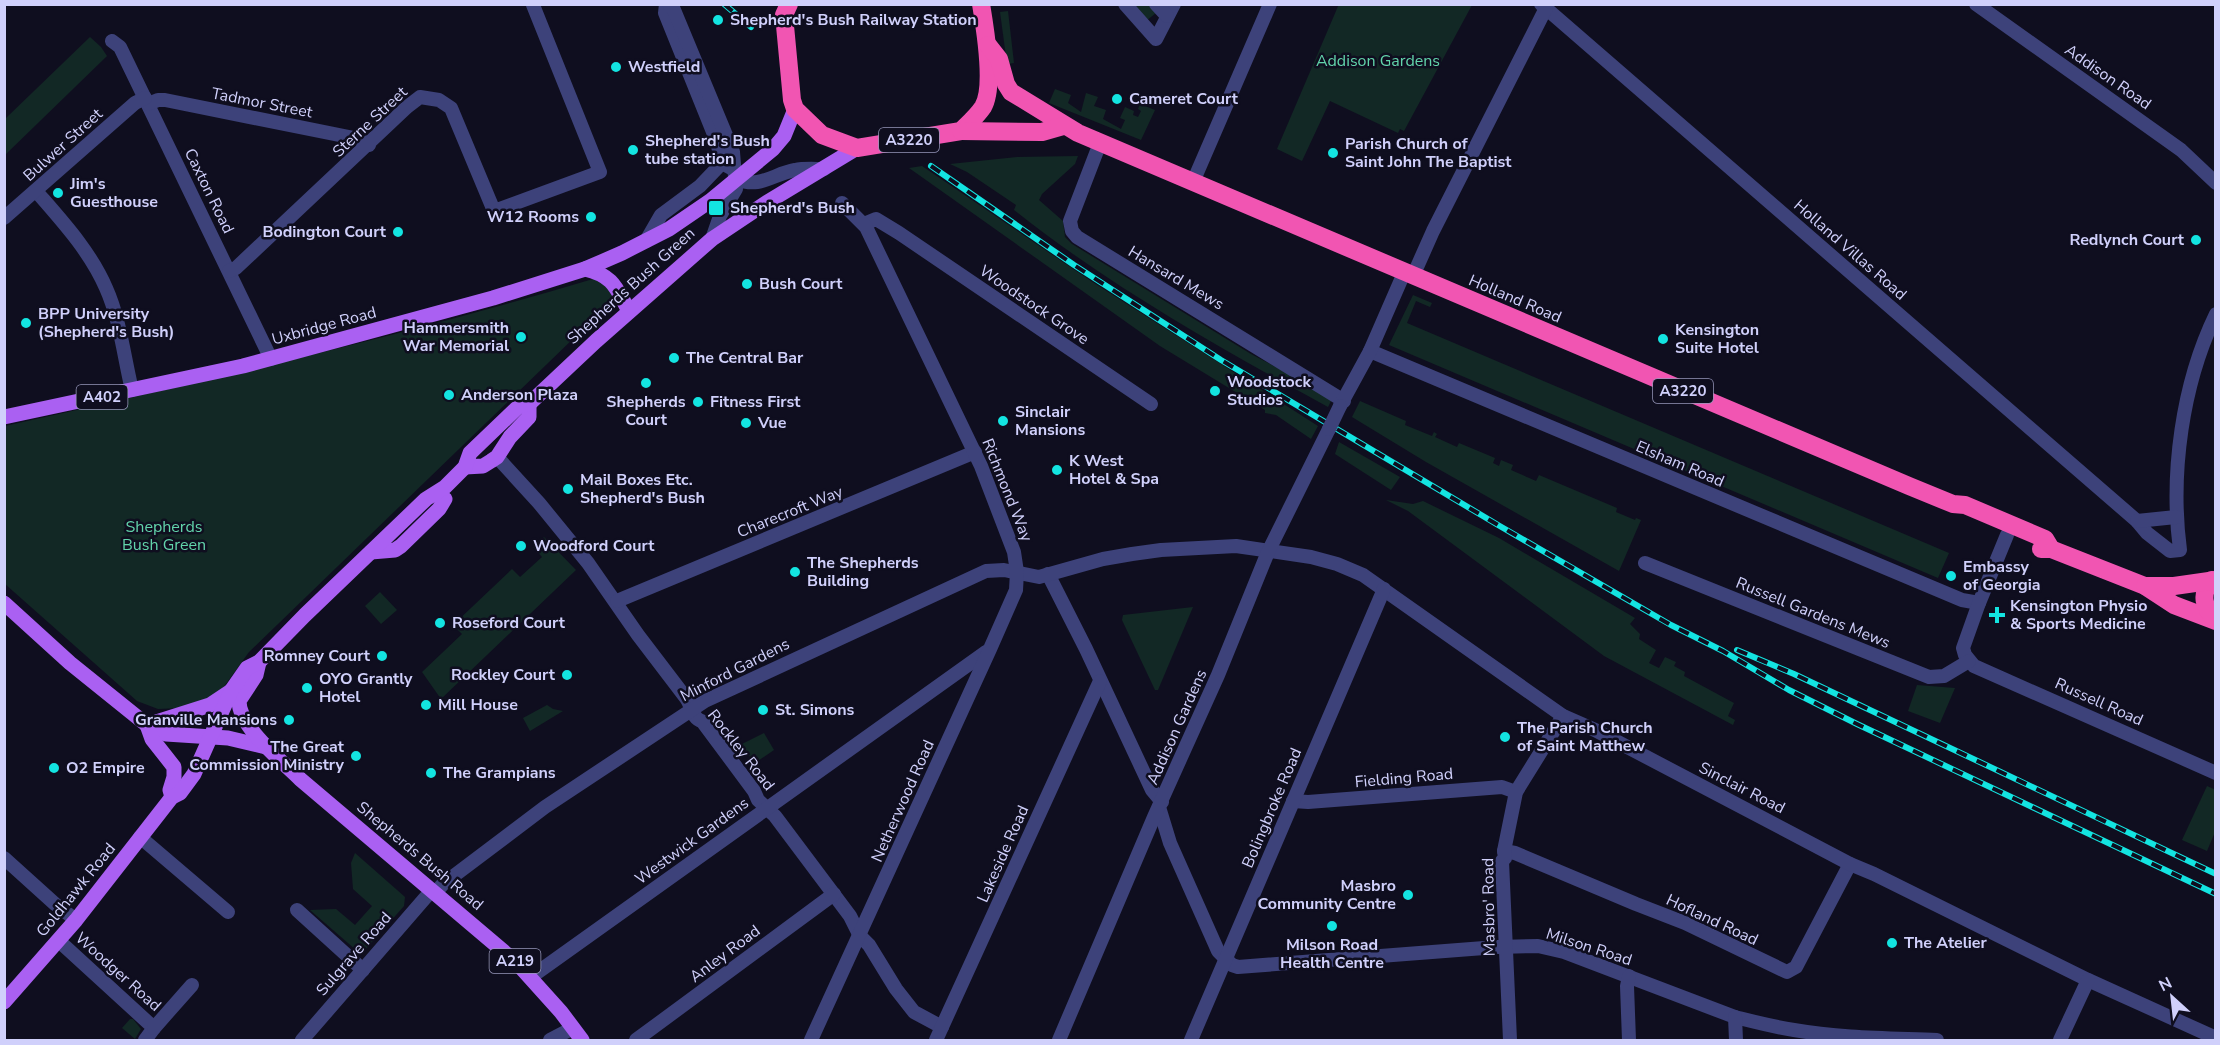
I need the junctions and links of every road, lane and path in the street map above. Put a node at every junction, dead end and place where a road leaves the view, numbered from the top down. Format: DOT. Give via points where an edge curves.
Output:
graph roads {
  1 [pos="668,4"];
  2 [pos="981,4"];
  3 [pos="1125,4"];
  4 [pos="1156,4"];
  5 [pos="1270,4"];
  6 [pos="1976,4"];
  7 [pos="533,5"];
  8 [pos="1544,6"];
  9 [pos="783,8"];
  10 [pos="1171,10"];
  11 [pos="112,41"];
  12 [pos="988,45"];
  13 [pos="147,101"];
  14 [pos="795,109"];
  15 [pos="1064,126"];
  16 [pos="961,131"];
  17 [pos="1100,143"];
  18 [pos="369,145"];
  19 [pos="857,148"];
  20 [pos="824,169"];
  21 [pos="730,171"];
  22 [pos="1193,182"];
  23 [pos="2216,183"];
  24 [pos="36,191"];
  25 [pos="842,203"];
  26 [pos="4,218"];
  27 [pos="864,224"];
  28 [pos="899,233"];
  29 [pos="712,239"];
  30 [pos="646,241"];
  31 [pos="876,249"];
  32 [pos="585,268"];
  33 [pos="229,271"];
  34 [pos="1409,275"];
  35 [pos="629,311"];
  36 [pos="2216,314"];
  37 [pos="1370,351"];
  38 [pos="271,359"];
  39 [pos="132,390"];
  40 [pos="1342,403"];
  41 [pos="1151,404"];
  42 [pos="528,405"];
  43 [pos="4,417"];
  44 [pos="975,452"];
  45 [pos="497,457"];
  46 [pos="465,467"];
  47 [pos="445,499"];
  48 [pos="1953,504"];
  49 [pos="2176,517"];
  50 [pos="2137,521"];
  51 [pos="2007,535"];
  52 [pos="2051,549"];
  53 [pos="371,552"];
  54 [pos="1268,552"];
  55 [pos="1645,563"];
  56 [pos="1017,572"];
  57 [pos="1048,574"];
  58 [pos="2214,580"];
  59 [pos="2145,586"];
  60 [pos="1384,589"];
  61 [pos="617,602"];
  62 [pos="4,603"];
  63 [pos="1979,603"];
  64 [pos="2216,620"];
  65 [pos="990,649"];
  66 [pos="1969,661"];
  67 [pos="259,662"];
  68 [pos="1100,681"];
  69 [pos="231,691"];
  70 [pos="693,708"];
  71 [pos="1563,716"];
  72 [pos="147,725"];
  73 [pos="212,736"];
  74 [pos="266,747"];
  75 [pos="2216,773"];
  76 [pos="1516,792"];
  77 [pos="172,797"];
  78 [pos="1293,801"];
  79 [pos="1160,804"];
  80 [pos="767,808"];
  81 [pos="140,837"];
  82 [pos="1170,843"];
  83 [pos="1143,847"];
  84 [pos="1504,850"];
  85 [pos="4,858"];
  86 [pos="1850,864"];
  87 [pos="434,892"];
  88 [pos="834,894"];
  89 [pos="297,910"];
  90 [pos="228,912"];
  91 [pos="76,921"];
  92 [pos="860,936"];
  93 [pos="59,941"];
  94 [pos="1506,946"];
  95 [pos="1226,959"];
  96 [pos="363,970"];
  97 [pos="1629,976"];
  98 [pos="531,977"];
  99 [pos="2088,980"];
  100 [pos="192,985"];
  101 [pos="4,1002"];
  102 [pos="1735,1017"];
  103 [pos="942,1027"];
  104 [pos="154,1028"];
  105 [pos="578,1034"];
  106 [pos="1794,1035"];
  107 [pos="2216,1038"];
  108 [pos="1899,1040"];
  109 [pos="145,1041"];
  110 [pos="302,1041"];
  111 [pos="550,1041"];
  112 [pos="636,1041"];
  113 [pos="811,1041"];
  114 [pos="936,1041"];
  115 [pos="1059,1041"];
  116 [pos="1191,1041"];
  117 [pos="1510,1041"];
  118 [pos="1629,1041"];
  119 [pos="1736,1041"];
  120 [pos="1937,1041"];
  121 [pos="2060,1041"];
  1 -- 21 [label="street" via="674,10 734,152"];
  2 -- 12 [label="highway, A3220"];
  3 -- 10 [label="street" via="1156,39"];
  4 -- 10 [label="street"];
  5 -- 22 [label="street"];
  6 -- 23 [label="street, Addison Road" via="2181,150"];
  7 -- 18 [label="street, Sterne Street" via="600,172 494,211 451,108 428,96 414,100"];
  8 -- 34 [label="street, Addison Gardens"];
  8 -- 50 [label="street, Holland Villas Road"];
  9 -- 14 [label="highway"];
  11 -- 13 [label="street, Caxton Road" via="120,47"];
  12 -- 15 [label="highway, Holland Road / A3220" via="999,59 1011,92"];
  12 -- 16 [label="highway, A3220" via="984,103"];
  13 -- 18 [label="street, Tadmor Street" via="165,100 359,139"];
  13 -- 24 [label="street, Bulwer Street" via="135,103"];
  13 -- 33 [label="street, Caxton Road"];
  14 -- 19 [label="highway, A3220" via="822,135"];
  14 -- 21 [label="main road, Uxbridge Road / A402" via="784,136 773,149"];
  15 -- 16 [label="highway, A3220" via="1042,132"];
  15 -- 17 [label="highway, Holland Road / A3220"];
  16 -- 19 [label="highway, A3220"];
  17 -- 22 [label="highway, Holland Road / A3220"];
  17 -- 40 [label="street, Hansard Mews" via="1070,221 1077,237 1281,361"];
  18 -- 33 [label="street, Sterne Street"];
  19 -- 20 [label="main road, Shepherds Bush Green"];
  20 -- 21 [label="street" via="796,170 760,183 745,183"];
  20 -- 29 [label="main road, Shepherds Bush Green"];
  21 -- 29 [label="street" via="733,196"];
  21 -- 30 [label="main road, Uxbridge Road / A402" via="669,229"];
  21 -- 30 [label="street, Uxbridge Road" via="700,186 661,215"];
  22 -- 34 [label="highway, Holland Road / A3220"];
  24 -- 26 [label="street, Bulwer Street"];
  24 -- 39 [label="street" via="87,254 106,288"];
  25 -- 27 [label="street, Richmond Way"];
  27 -- 28 [label="street, Woodstock Grove" via="876,219"];
  27 -- 31 [label="street, Richmond Way"];
  28 -- 31 [label="street" via="883,237"];
  28 -- 41 [label="street, Woodstock Grove"];
  29 -- 35 [label="main road, Shepherds Bush Green"];
  30 -- 32 [label="main road, Uxbridge Road / A402"];
  31 -- 44 [label="street, Richmond Way"];
  32 -- 35 [label="main road" via="611,279"];
  32 -- 38 [label="main road, Uxbridge Road / A402" via="493,298"];
  33 -- 38 [label="street, Caxton Road"];
  34 -- 37 [label="street, Addison Gardens"];
  34 -- 48 [label="highway, Holland Road / A3220"];
  35 -- 42 [label="main road, Shepherds Bush Green"];
  36 -- 49 [label="street" via="2196,366 2184,418 2176,479"];
  37 -- 40 [label="street, Addison Gardens"];
  37 -- 63 [label="street, Elsham Road" via="1952,596"];
  38 -- 39 [label="main road, Uxbridge Road / A402"];
  39 -- 43 [label="main road, Uxbridge Road / A402"];
  40 -- 54 [label="street, Addison Gardens, bridge"];
  42 -- 45 [label="main road, Shepherds Bush Green" via="529,417"];
  42 -- 46 [label="main road, Shepherds Bush Green" via="519,406 478,445"];
  44 -- 56 [label="street, Richmond Way" via="1014,552"];
  44 -- 61 [label="street, Charecroft Way"];
  45 -- 46 [label="main road" via="483,466"];
  45 -- 61 [label="street, Rockley Road" via="539,503"];
  46 -- 53 [label="main road, Shepherds Bush Green"];
  47 -- 53 [label="main road" via="401,546"];
  48 -- 51 [label="highway, Holland Road / A3220" via="1961,517"];
  48 -- 52 [label="highway, Holland Road / A3220" via="1965,505 2045,539"];
  49 -- 50 [label="street"];
  49 -- 50 [label="street, Holland Villas Road" via="2180,550 2163,547"];
  51 -- 52 [label="highway, Holland Road / A3220" via="2043,550"];
  51 -- 63 [label="street"];
  52 -- 59 [label="highway, Holland Road / A3220"];
  53 -- 67 [label="main road, Shepherds Bush Green"];
  54 -- 57 [label="street, Sinclair Road" via="1236,546 1161,550 1103,559"];
  54 -- 60 [label="street, Sinclair Road" via="1337,564 1363,574"];
  54 -- 79 [label="street, Addison Gardens"];
  55 -- 66 [label="street, Russell Gardens Mews" via="1929,677 1944,676"];
  56 -- 57 [label="street" via="1032,576"];
  56 -- 65 [label="street, Netherwood Road" via="1016,590"];
  56 -- 70 [label="street, Minford Gardens" via="986,571"];
  57 -- 68 [label="street"];
  58 -- 59 [label="highway, A3220"];
  58 -- 64 [label="highway, A3220" via="2204,590 2205,604"];
  59 -- 64 [label="highway, Holland Road / A3220" via="2174,605"];
  60 -- 71 [label="street, Sinclair Road"];
  60 -- 78 [label="street, Bolingbroke Road"];
  61 -- 70 [label="street, Rockley Road"];
  62 -- 72 [label="main road"];
  63 -- 66 [label="street" via="1964,648"];
  65 -- 80 [label="street, Westwick Gardens"];
  65 -- 92 [label="street, Netherwood Road"];
  66 -- 75 [label="street, Russell Road"];
  67 -- 69 [label="main road, Shepherds Bush Green" via="248,668"];
  67 -- 74 [label="main road, Shepherds Bush Green / A219" via="239,706 246,725"];
  68 -- 79 [label="street"];
  68 -- 103 [label="street, Lakeside Road"];
  69 -- 72 [label="main road, Shepherds Bush Green" via="210,705"];
  69 -- 73 [label="main road, Shepherds Bush Green"];
  70 -- 80 [label="street, Rockley Road" via="694,716 702,721"];
  70 -- 87 [label="street, Minford Gardens" via="545,807"];
  71 -- 76 [label="street, Masbro' Road"];
  71 -- 86 [label="street, Sinclair Road"];
  72 -- 73 [label="main road, A219" via="166,734"];
  72 -- 77 [label="main road" via="152,739 174,767"];
  73 -- 74 [label="main road, Shepherds Bush Road / A219"];
  73 -- 77 [label="main road, Goldhawk Road" via="194,774 180,793"];
  74 -- 87 [label="main road, Shepherds Bush Road / A219"];
  76 -- 78 [label="street, Fielding Road" via="1502,787"];
  76 -- 84 [label="street, Masbro' Road"];
  77 -- 81 [label="main road, Goldhawk Road"];
  78 -- 95 [label="street, Bolingbroke Road"];
  79 -- 82 [label="street"];
  79 -- 83 [label="street, Addison Gardens"];
  80 -- 88 [label="street, Rockley Road"];
  80 -- 98 [label="street, Westwick Gardens"];
  81 -- 90 [label="street"];
  81 -- 91 [label="main road, Goldhawk Road"];
  82 -- 83 [label="street" via="1155,841"];
  82 -- 95 [label="street" via="1218,951"];
  83 -- 115 [label="street, Addison Gardens"];
  84 -- 86 [label="street, Hofland Road" via="1685,923 1787,972 1796,967"];
  84 -- 94 [label="street, Masbro' Road"];
  85 -- 91 [label="street"];
  86 -- 99 [label="street, Sinclair Road"];
  87 -- 96 [label="street, Sulgrave Road"];
  87 -- 98 [label="main road, Shepherds Bush Road / A219"];
  88 -- 92 [label="street, Rockley Road"];
  88 -- 112 [label="street, Anley Road"];
  89 -- 96 [label="street"];
  91 -- 93 [label="main road, Goldhawk Road"];
  92 -- 103 [label="street, Rockley Road" via="914,1012"];
  92 -- 113 [label="street, Netherwood Road"];
  93 -- 101 [label="main road, Goldhawk Road"];
  93 -- 104 [label="street, Woodger Road"];
  94 -- 95 [label="street, Milson Road" via="1245,967 1232,965"];
  94 -- 97 [label="street, Milson Road" via="1545,947"];
  94 -- 117 [label="street, Masbro' Road"];
  95 -- 116 [label="street, Bolingbroke Road"];
  96 -- 110 [label="street, Sulgrave Road"];
  97 -- 102 [label="street, Milson Road"];
  97 -- 118 [label="street"];
  98 -- 105 [label="main road, Shepherds Bush Road / A219"];
  99 -- 107 [label="street, Sinclair Road"];
  99 -- 121 [label="street"];
  100 -- 104 [label="street, Woodger Road"];
  102 -- 106 [label="street, Milson Road"];
  102 -- 119 [label="street"];
  103 -- 114 [label="street, Lakeside Road"];
  104 -- 109 [label="street, Woodger Road"];
  105 -- 111 [label="street"];
  106 -- 108 [label="street, Milson Road"];
  108 -- 120 [label="street, Milson Road"];
}
